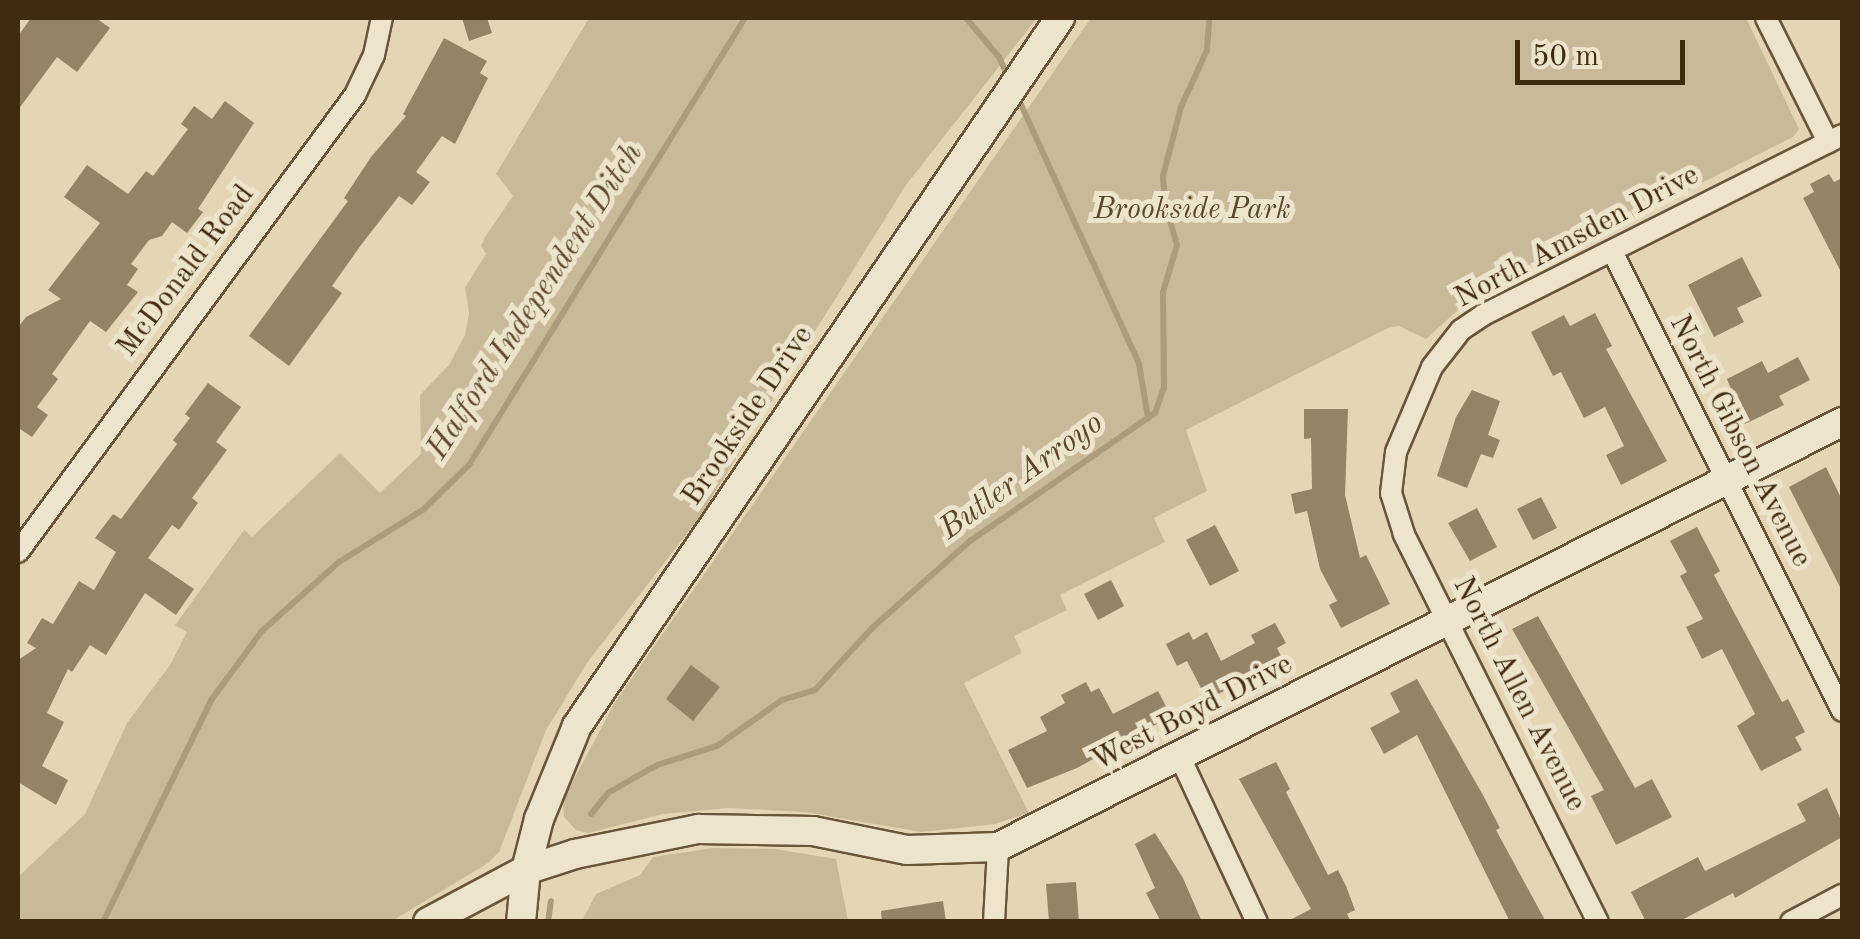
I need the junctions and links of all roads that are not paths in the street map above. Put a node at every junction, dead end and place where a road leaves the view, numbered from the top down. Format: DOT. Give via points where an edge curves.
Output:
graph roads {
  1 [pos="382,18"];
  2 [pos="1060,18"];
  3 [pos="1766,18"];
  4 [pos="1835,138"];
  5 [pos="1612,251"];
  6 [pos="1842,422"];
  7 [pos="1726,482"];
  8 [pos="1391,493"];
  9 [pos="21,540"];
  10 [pos="1446,622"];
  11 [pos="1842,711"];
  12 [pos="1179,755"];
  13 [pos="998,847"];
  14 [pos="526,870"];
  15 [pos="1842,896"];
  16 [pos="428,922"];
  17 [pos="521,922"];
  18 [pos="994,922"];
  19 [pos="1257,922"];
  20 [pos="1598,922"];
  21 [pos="1791,922"];
  1 -- 9 [label="street, McDonald Road" via="356,95"];
  2 -- 14 [label="street, Brookside Drive" via="577,726"];
  3 -- 4 [label="street"];
  4 -- 5 [label="street, North Amsden Drive"];
  5 -- 7 [label="street, North Gibson Avenue"];
  5 -- 8 [label="street, North Amsden Drive" via="1483,315 1446,345 1396,452"];
  6 -- 7 [label="street, West Boyd Drive"];
  7 -- 10 [label="street, West Boyd Drive"];
  7 -- 11 [label="street, North Gibson Avenue"];
  8 -- 10 [label="street, North Allen Avenue"];
  10 -- 12 [label="street, West Boyd Drive"];
  10 -- 20 [label="street, North Allen Avenue"];
  12 -- 13 [label="street, West Boyd Drive"];
  12 -- 19 [label="street"];
  13 -- 14 [label="street, West Boyd Drive" via="907,850 814,831 698,829"];
  13 -- 18 [label="street"];
  14 -- 16 [label="street, West Boyd Drive"];
  14 -- 17 [label="street, Brookside Drive"];
  15 -- 21 [label="street"];
}
